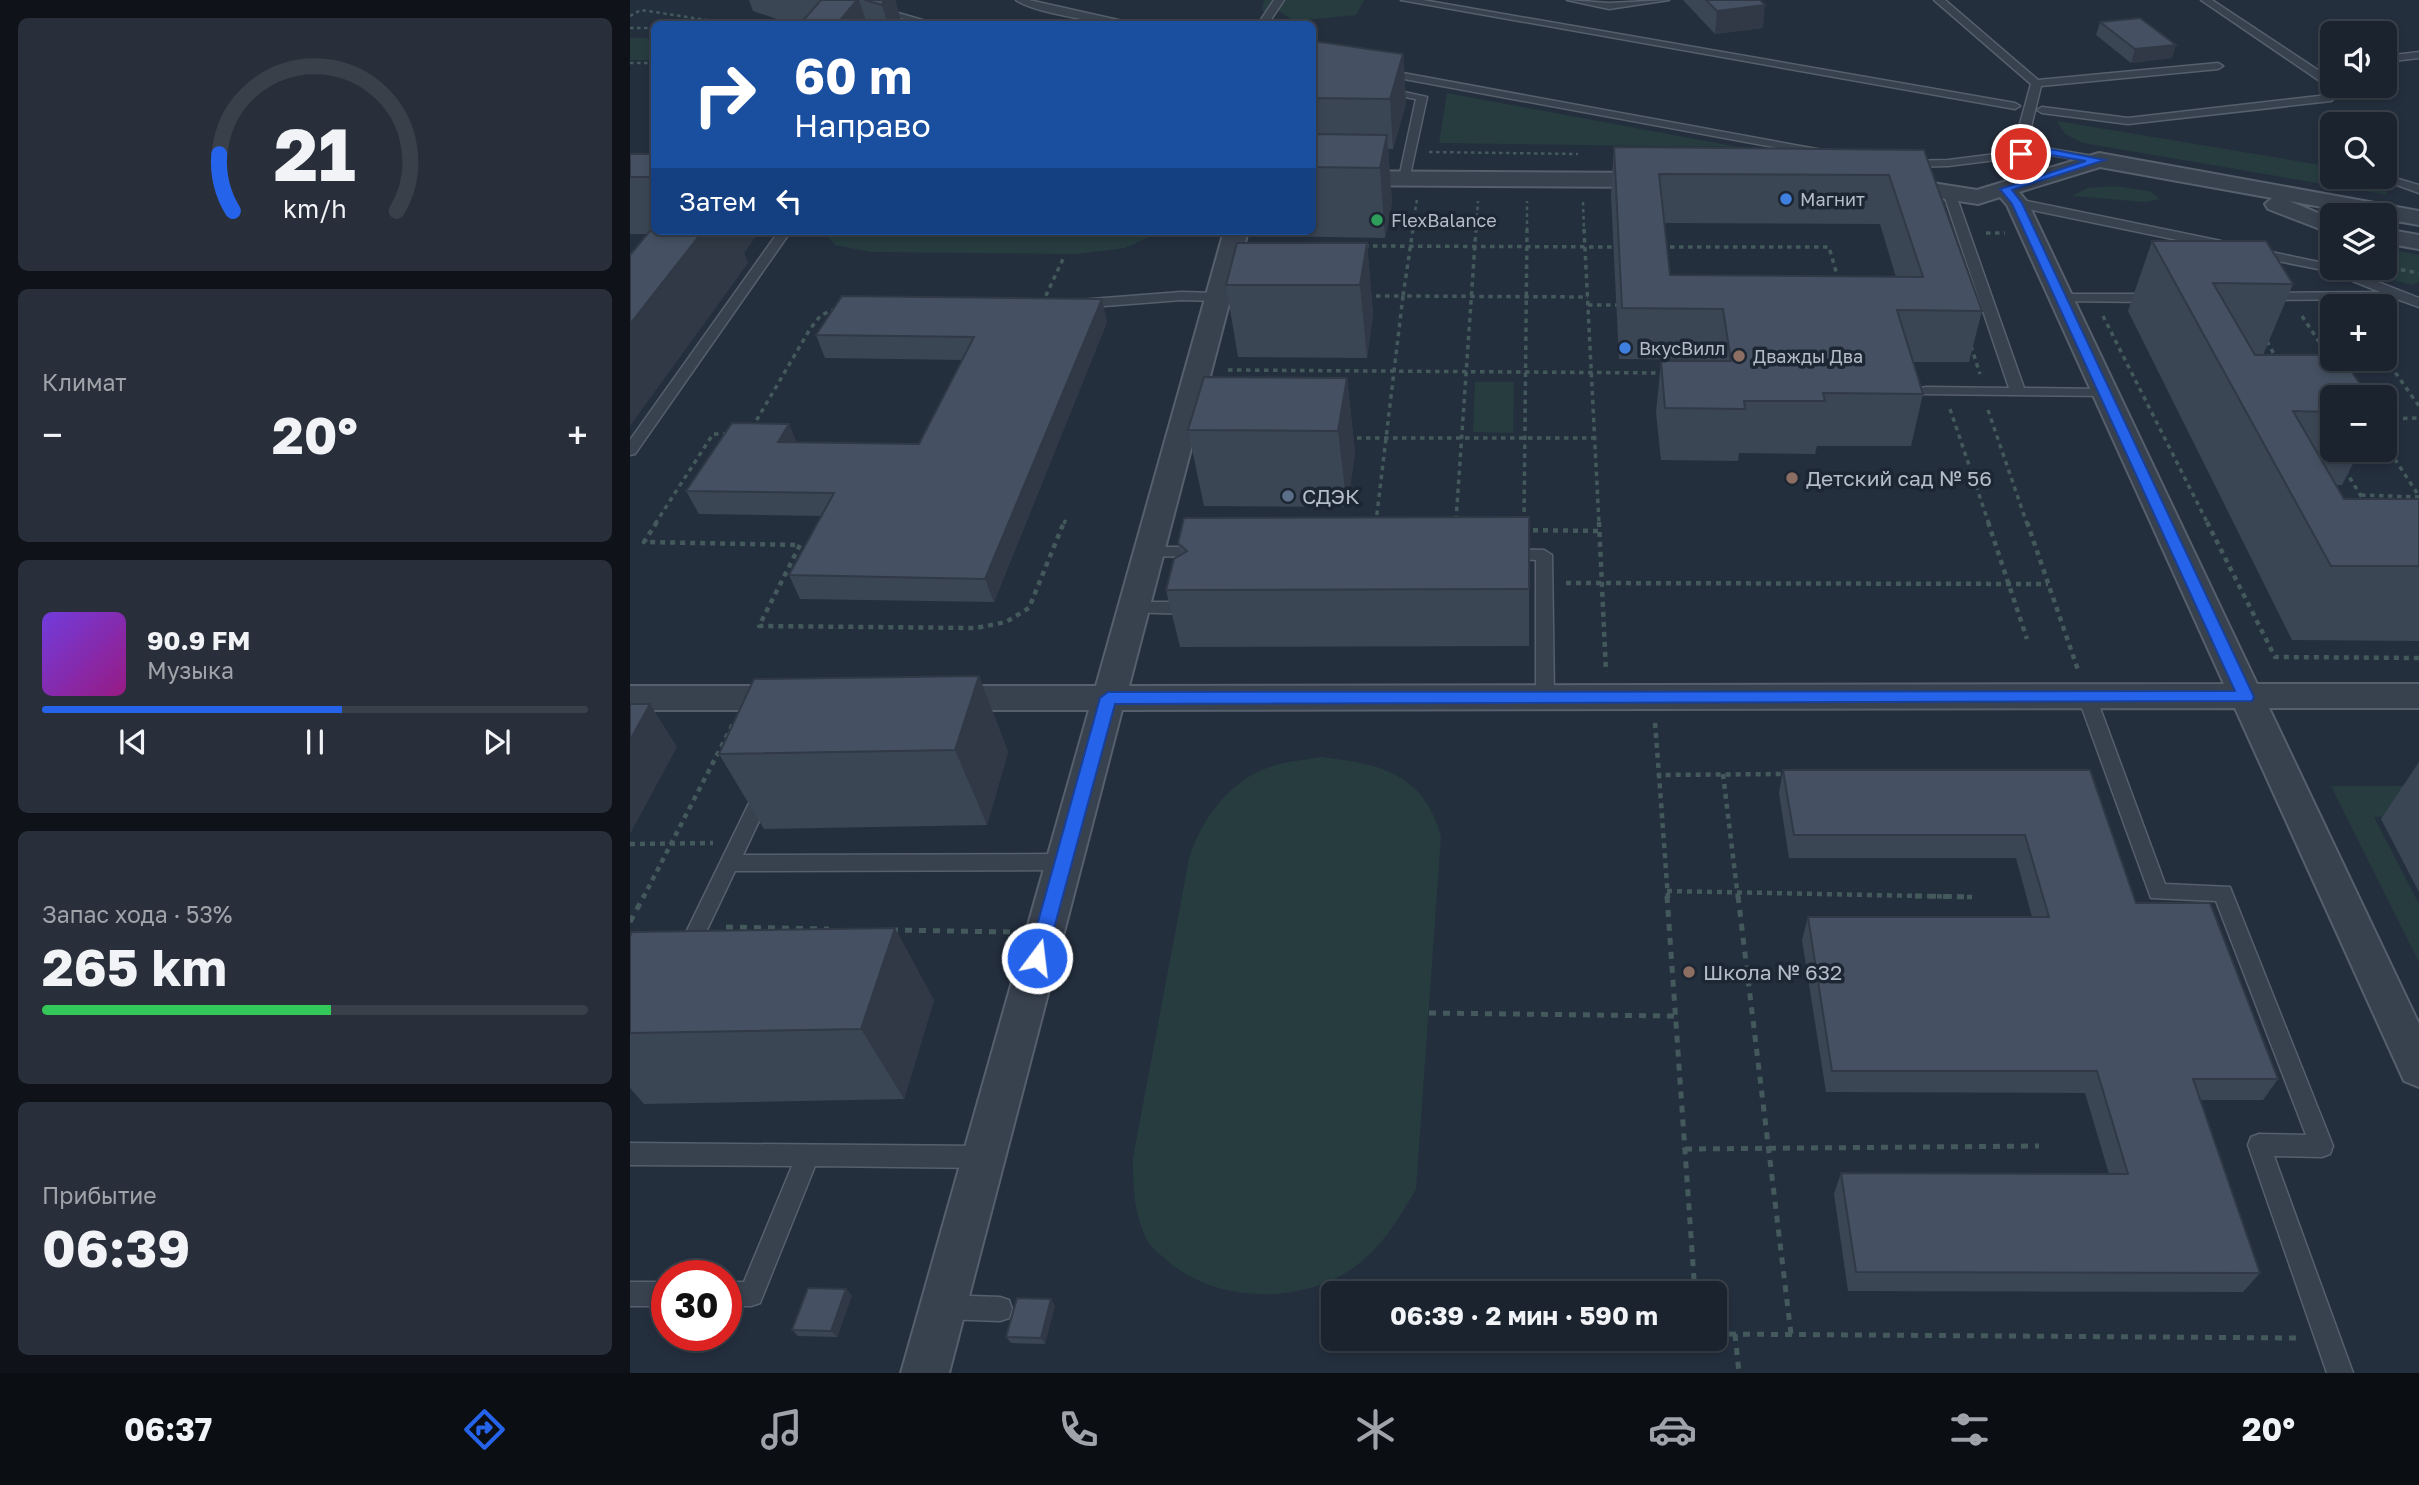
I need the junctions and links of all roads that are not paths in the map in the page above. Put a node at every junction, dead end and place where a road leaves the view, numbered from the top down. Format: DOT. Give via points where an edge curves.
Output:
graph roads {
  1 [pos="844,0"];
  2 [pos="1021,0"];
  3 [pos="1279,0"];
  4 [pos="1406,0"];
  5 [pos="1572,0"];
  6 [pos="1664,0"];
  7 [pos="1938,0"];
  8 [pos="2206,0"];
  9 [pos="920,21"];
  10 [pos="1116,21"];
  11 [pos="1265,21"];
  12 [pos="2419,55"];
  13 [pos="2397,58"];
  14 [pos="2218,66"];
  15 [pos="1365,69"];
  16 [pos="2320,77"];
  17 [pos="2036,83"];
  18 [pos="1367,88"];
  19 [pos="2331,98"];
  20 [pos="2015,106"];
  21 [pos="2042,110"];
  22 [pos="2025,131"];
  23 [pos="1396,141"];
  24 [pos="1412,146"];
  25 [pos="1838,156"];
  26 [pos="2099,160"];
  27 [pos="1896,163"];
  28 [pos="1316,177"];
  29 [pos="1412,178"];
  30 [pos="1682,180"];
  31 [pos="1869,182"];
  32 [pos="2397,182"];
  33 [pos="2229,183"];
  34 [pos="2419,189"];
  35 [pos="1950,195"];
  36 [pos="2011,196"];
  37 [pos="2419,218"];
  38 [pos="2320,222"];
  39 [pos="782,235"];
  40 [pos="1235,235"];
  41 [pos="2397,238"];
  42 [pos="2419,242"];
  43 [pos="1218,296"];
  44 [pos="2404,296"];
  45 [pos="2240,297"];
  46 [pos="2061,298"];
  47 [pos="2167,298"];
  48 [pos="2419,303"];
  49 [pos="1041,307"];
  50 [pos="1926,391"];
  51 [pos="2018,392"];
  52 [pos="2105,393"];
  53 [pos="630,451"];
  54 [pos="1148,552"];
  55 [pos="1223,552"];
  56 [pos="1489,554"];
  57 [pos="1133,608"];
  58 [pos="1189,608"];
  59 [pos="2083,685"];
  60 [pos="2419,696"];
  61 [pos="1545,697"];
  62 [pos="2246,697"];
  63 [pos="630,698"];
  64 [pos="917,698"];
  65 [pos="1108,698"];
  66 [pos="810,703"];
  67 [pos="769,780"];
  68 [pos="1063,862"];
  69 [pos="730,863"];
  70 [pos="667,964"];
  71 [pos="2419,1068"];
  72 [pos="630,1154"];
  73 [pos="807,1157"];
  74 [pos="984,1157"];
  75 [pos="630,1294"];
  76 [pos="651,1294"];
  77 [pos="742,1294"];
  78 [pos="943,1307"];
  79 [pos="1000,1309"];
  80 [pos="925,1373"];
  81 [pos="2340,1373"];
  1 -- 9 [label="lane"];
  2 -- 10 [label="lane"];
  3 -- 11 [label="lane"];
  4 -- 20 [label="lane"];
  5 -- 6 [label="lane" via="1609,6"];
  7 -- 17 [label="lane"];
  8 -- 16 [label="lane"];
  12 -- 13 [label="lane"];
  14 -- 17 [label="lane"];
  15 -- 25 [label="lane"];
  17 -- 22 [label="lane"];
  18 -- 24 [label="lane" via="1422,97"];
  19 -- 21 [label="lane" via="2128,121"];
  23 -- 24 [label="lane"];
  24 -- 29 [label="lane"];
  26 -- 27 [label="lane" via="2045,151 1948,163"];
  26 -- 33 [label="street"];
  26 -- 36 [label="street"];
  28 -- 29 [label="street"];
  29 -- 30 [label="street"];
  31 -- 35 [label="street"];
  32 -- 34 [label="lane"];
  33 -- 37 [label="street"];
  33 -- 38 [label="street"];
  35 -- 36 [label="street"];
  35 -- 51 [label="lane"];
  36 -- 44 [label="lane" via="2331,268"];
  36 -- 46 [label="street"];
  39 -- 53 [label="lane"];
  40 -- 43 [label="street"];
  41 -- 42 [label="street"];
  43 -- 49 [label="lane"];
  43 -- 54 [label="street"];
  44 -- 45 [label="lane"];
  44 -- 48 [label="lane"];
  46 -- 47 [label="lane"];
  46 -- 52 [label="street"];
  50 -- 51 [label="lane"];
  51 -- 52 [label="lane"];
  52 -- 62 [label="street"];
  54 -- 55 [label="lane"];
  54 -- 57 [label="street"];
  56 -- 61 [label="lane" via="1544,555"];
  57 -- 58 [label="lane"];
  57 -- 65 [label="street"];
  59 -- 61 [label="street"];
  59 -- 62 [label="street"];
  59 -- 81 [label="lane" via="2158,892 2222,893 2322,1146 2259,1145"];
  60 -- 62 [label="street"];
  61 -- 65 [label="street"];
  62 -- 71 [label="street"];
  63 -- 66 [label="street"];
  64 -- 65 [label="street"];
  65 -- 68 [label="street"];
  67 -- 69 [label="lane"];
  68 -- 69 [label="lane"];
  68 -- 74 [label="street"];
  69 -- 70 [label="lane" via="680,964"];
  72 -- 73 [label="lane"];
  73 -- 74 [label="lane"];
  73 -- 77 [label="lane" via="751,1294"];
  74 -- 78 [label="street"];
  75 -- 76 [label="lane"];
  78 -- 79 [label="lane"];
  78 -- 80 [label="street"];
}
